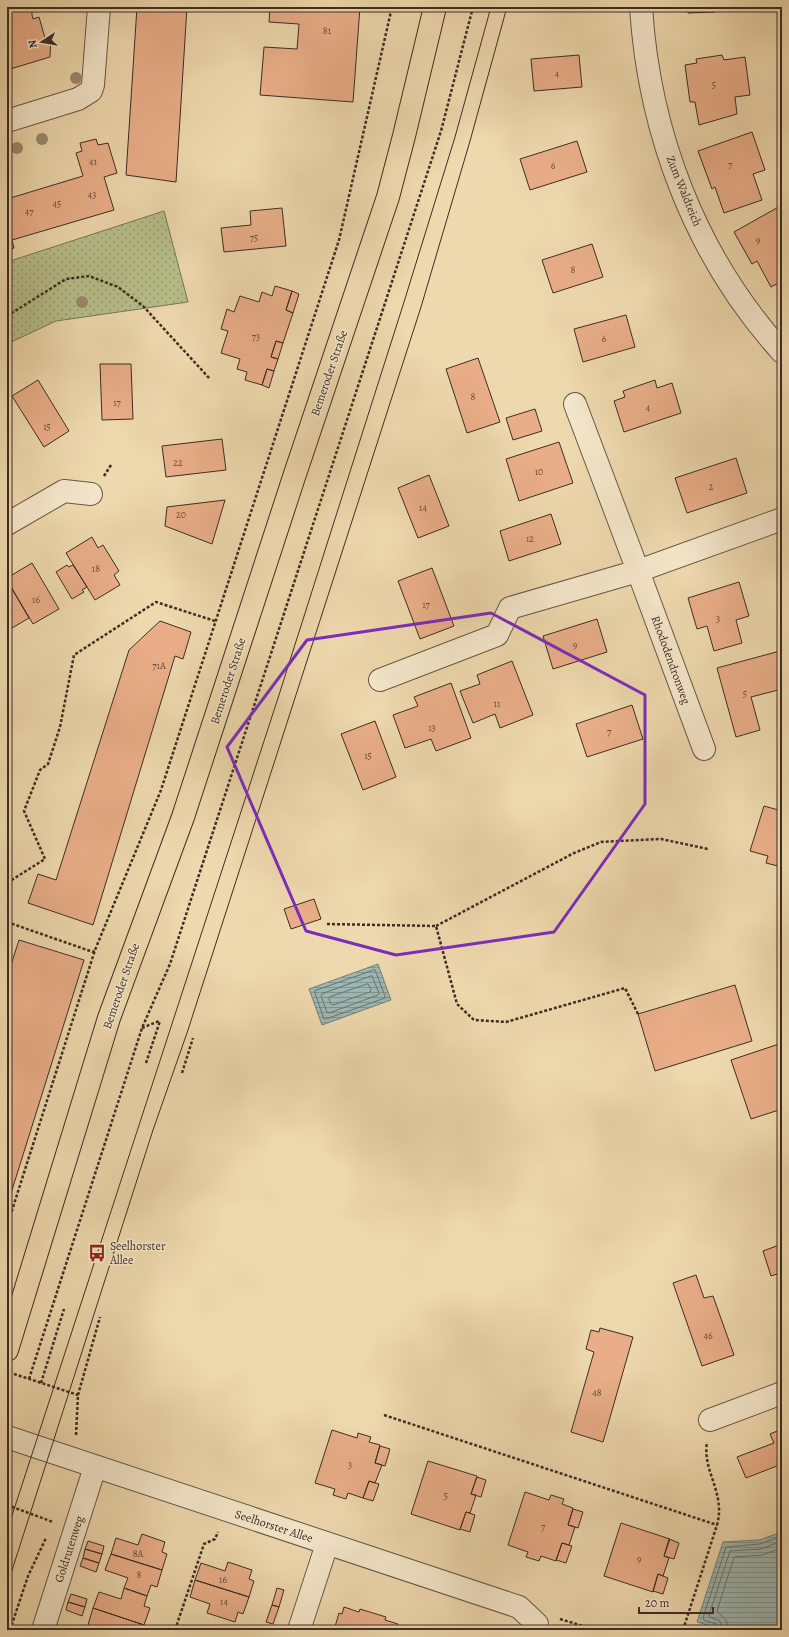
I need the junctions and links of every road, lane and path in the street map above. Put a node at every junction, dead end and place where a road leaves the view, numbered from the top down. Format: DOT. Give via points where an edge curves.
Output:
graph roads {
  1 [pos="99,7"];
  2 [pos="392,7"];
  3 [pos="435,7"];
  4 [pos="473,7"];
  5 [pos="641,7"];
  6 [pos="7,121"];
  7 [pos="7,316"];
  8 [pos="782,352"];
  9 [pos="210,379"];
  10 [pos="575,404"];
  11 [pos="90,494"];
  12 [pos="782,520"];
  13 [pos="7,524"];
  14 [pos="638,571"];
  15 [pos="215,621"];
  16 [pos="380,680"];
  17 [pos="704,749"];
  18 [pos="708,850"];
  19 [pos="7,894"];
  20 [pos="7,922"];
  21 [pos="327,924"];
  22 [pos="436,926"];
  23 [pos="95,950"];
  24 [pos="638,1014"];
  25 [pos="142,1028"];
  26 [pos="193,1038"];
  27 [pos="146,1063"];
  28 [pos="182,1073"];
  29 [pos="7,1226"];
  30 [pos="64,1309"];
  31 [pos="100,1317"];
  32 [pos="7,1350"];
  33 [pos="13,1373"];
  34 [pos="29,1379"];
  35 [pos="41,1383"];
  36 [pos="782,1394"];
  37 [pos="78,1395"];
  38 [pos="384,1415"];
  39 [pos="710,1420"];
  40 [pos="7,1438"];
  41 [pos="72,1459"];
  42 [pos="95,1467"];
  43 [pos="7,1505"];
  44 [pos="225,1510"];
  45 [pos="55,1514"];
  46 [pos="53,1522"];
  47 [pos="717,1525"];
  48 [pos="50,1528"];
  49 [pos="47,1535"];
  50 [pos="327,1544"];
  51 [pos="585,1626"];
  52 [pos="537,1627"];
  53 [pos="10,1630"];
  54 [pos="43,1630"];
  55 [pos="175,1630"];
  56 [pos="299,1630"];
  57 [pos="596,1630"];
  58 [pos="684,1630"];
  1 -- 6 [label="street" via="93,85 90,91 78,99"];
  2 -- 15 [label="path" via="340,240"];
  3 -- 32 [label="main road, Bemeroder Straße" via="388,197 183,817 110,1018"];
  4 -- 25 [label="path" via="442,130 170,964"];
  5 -- 8 [label="street, Zum Waldteich" via="651,89 666,147 686,204 711,254 740,300"];
  7 -- 9 [label="path" via="66,279 89,276 118,287 143,306"];
  10 -- 14 [label="street, Rhododendronweg"];
  11 -- 13 [label="street" via="64,491"];
  12 -- 14 [label="street"];
  14 -- 16 [label="street" via="510,608 497,635"];
  14 -- 17 [label="street, Rhododendronweg"];
  15 -- 19 [label="path" via="156,602 74,655 60,727 48,764 40,770 24,811 45,860 10,881"];
  15 -- 23 [label="path" via="161,790"];
  18 -- 22 [label="path" via="661,839 601,842 574,853"];
  20 -- 23 [label="path" via="93,952"];
  21 -- 22 [label="path"];
  22 -- 24 [label="path" via="457,1004 474,1020 506,1022 625,988"];
  23 -- 29 [label="path"];
  25 -- 27 [label="path" via="160,1021"];
  25 -- 34 [label="path"];
  26 -- 28 [label="path"];
  30 -- 35 [label="path"];
  31 -- 37 [label="path"];
  33 -- 34 [label="path"];
  34 -- 35 [label="path"];
  35 -- 37 [label="path"];
  36 -- 39 [label="street"];
  37 -- 41 [label="path" via="75,1450"];
  38 -- 47 [label="path"];
  39 -- 47 [label="path" via="705,1452 720,1507"];
  40 -- 41 [label="street, Seelhorster Allee"];
  41 -- 42 [label="street, Seelhorster Allee"];
  42 -- 44 [label="street, Seelhorster Allee"];
  42 -- 54 [label="street, Goldrutenweg"];
  43 -- 46 [label="path"];
  44 -- 50 [label="street, Seelhorster Allee"];
  44 -- 55 [label="path" via="215,1539 204,1544"];
  45 -- 46 [label="path"];
  46 -- 48 [label="path"];
  47 -- 58 [label="path"];
  49 -- 53 [label="path" via="28,1576"];
  50 -- 52 [label="street, Seelhorster Allee" via="519,1607"];
  50 -- 56 [label="street"];
  51 -- 57 [label="path"];
}
